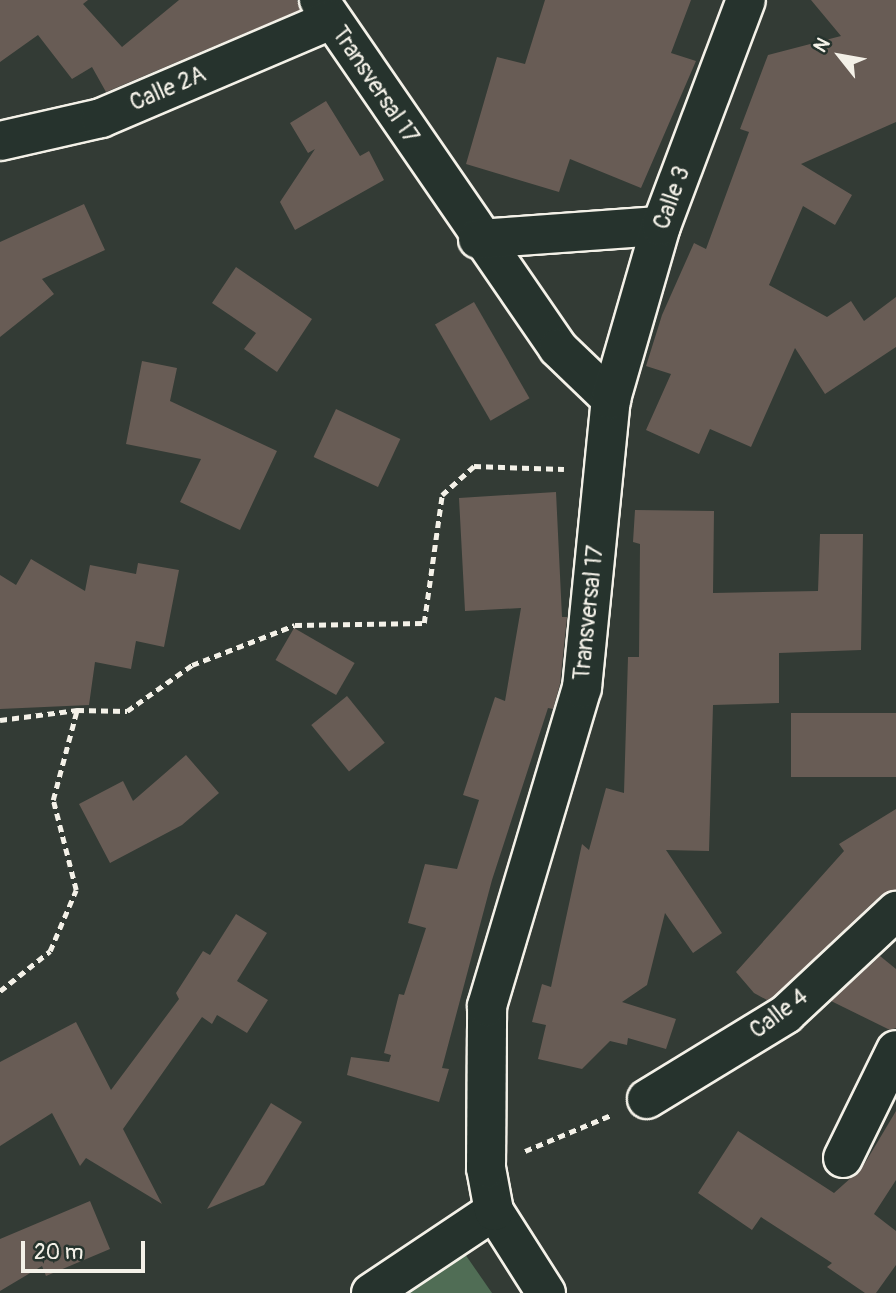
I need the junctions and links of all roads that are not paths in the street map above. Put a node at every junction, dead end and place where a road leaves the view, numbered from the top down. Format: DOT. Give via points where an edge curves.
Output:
graph roads {
  1 [pos="746,0"];
  2 [pos="325,10"];
  3 [pos="0,141"];
  4 [pos="661,226"];
  5 [pos="478,239"];
  6 [pos="611,399"];
  7 [pos="896,911"];
  8 [pos="896,1050"];
  9 [pos="647,1099"];
  10 [pos="843,1158"];
  11 [pos="494,1212"];
  12 [pos="371,1293"];
  13 [pos="546,1293"];
  1 -- 4 [label="street, Calle 3"];
  2 -- 3 [label="street, Calle 2A" via="101,118"];
  2 -- 5 [label="street, Transversal 17"];
  4 -- 5 [label="street"];
  4 -- 6 [label="street, Calle 3"];
  5 -- 6 [label="street, Transversal 17" via="558,348"];
  6 -- 11 [label="street, Transversal 17" via="582,688 486,1006 486,1168"];
  7 -- 9 [label="street, Calle 4" via="786,1014"];
  8 -- 10 [label="street"];
  11 -- 12 [label="street"];
  11 -- 13 [label="street, Transversal 17"];
}
